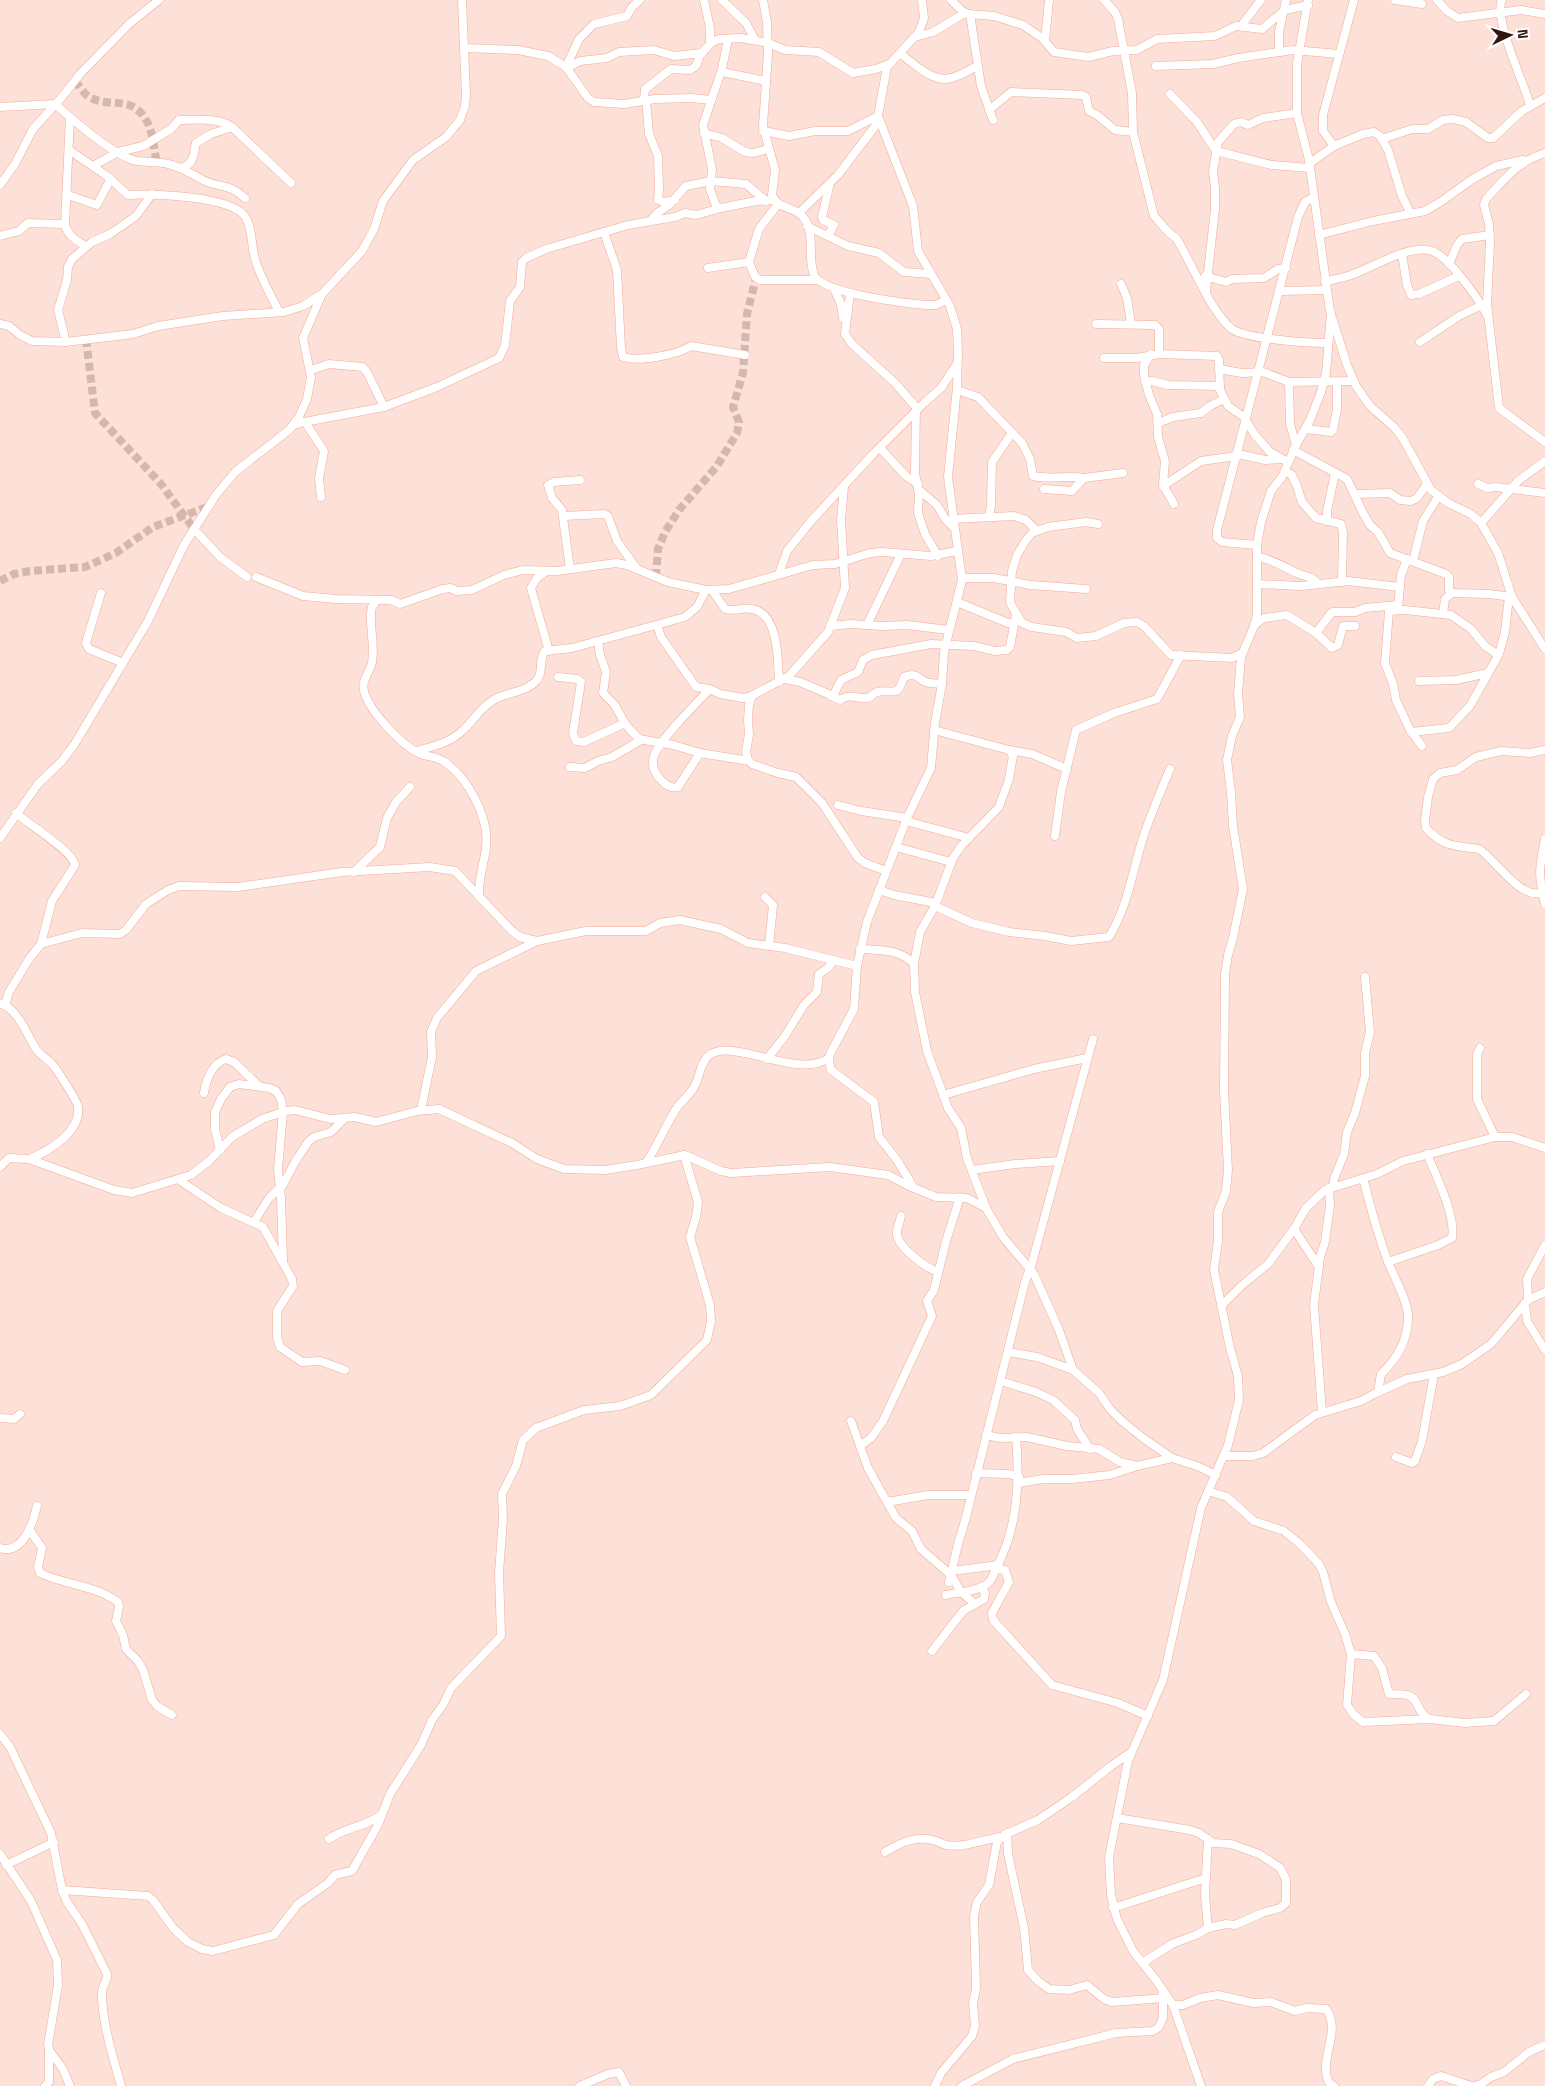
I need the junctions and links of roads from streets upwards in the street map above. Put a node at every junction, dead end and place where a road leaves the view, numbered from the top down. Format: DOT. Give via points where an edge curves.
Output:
graph roads {
  1 [pos="159,0"];
  2 [pos="462,0"];
  3 [pos="640,0"];
  4 [pos="704,0"];
  5 [pos="722,0"];
  6 [pos="762,0"];
  7 [pos="922,0"];
  8 [pos="950,0"];
  9 [pos="1049,0"];
  10 [pos="1104,0"];
  11 [pos="1261,0"];
  12 [pos="1286,0"];
  13 [pos="1354,0"];
  14 [pos="1395,0"];
  15 [pos="1437,0"];
  16 [pos="1502,0"];
  17 [pos="1308,2"];
  18 [pos="1422,4"];
  19 [pos="1285,10"];
  20 [pos="1500,12"];
  21 [pos="967,13"];
  22 [pos="1545,14"];
  23 [pos="1241,26"];
  24 [pos="915,37"];
  25 [pos="728,38"];
  26 [pos="755,40"];
  27 [pos="1045,41"];
  28 [pos="710,43"];
  29 [pos="768,43"];
  30 [pos="464,48"];
  31 [pos="1124,50"];
  32 [pos="1300,50"];
  33 [pos="1279,52"];
  34 [pos="702,53"];
  35 [pos="900,53"];
  36 [pos="1339,54"];
  37 [pos="889,64"];
  38 [pos="977,66"];
  39 [pos="1156,66"];
  40 [pos="566,68"];
  41 [pos="722,72"];
  42 [pos="766,81"];
  43 [pos="1170,94"];
  44 [pos="1545,98"];
  45 [pos="645,100"];
  46 [pos="711,100"];
  47 [pos="55,104"];
  48 [pos="1530,105"];
  49 [pos="0,107"];
  50 [pos="989,110"];
  51 [pos="1297,113"];
  52 [pos="70,117"];
  53 [pos="878,118"];
  54 [pos="993,120"];
  55 [pos="232,127"];
  56 [pos="763,130"];
  57 [pos="1134,132"];
  58 [pos="704,133"];
  59 [pos="1382,139"];
  60 [pos="1334,146"];
  61 [pos="768,149"];
  62 [pos="69,150"];
  63 [pos="1216,151"];
  64 [pos="118,152"];
  65 [pos="1545,153"];
  66 [pos="1528,159"];
  67 [pos="1310,165"];
  68 [pos="93,166"];
  69 [pos="181,168"];
  70 [pos="110,180"];
  71 [pos="711,181"];
  72 [pos="291,183"];
  73 [pos="0,185"];
  74 [pos="829,185"];
  75 [pos="152,194"];
  76 [pos="68,195"];
  77 [pos="1314,197"];
  78 [pos="245,198"];
  79 [pos="675,200"];
  80 [pos="773,202"];
  81 [pos="721,208"];
  82 [pos="799,213"];
  83 [pos="1411,214"];
  84 [pos="650,221"];
  85 [pos="65,224"];
  86 [pos="807,226"];
  87 [pos="604,232"];
  88 [pos="1319,235"];
  89 [pos="1490,235"];
  90 [pos="0,236"];
  91 [pos="828,236"];
  92 [pos="86,246"];
  93 [pos="1402,254"];
  94 [pos="749,262"];
  95 [pos="1449,264"];
  96 [pos="708,268"];
  97 [pos="1286,268"];
  98 [pos="931,274"];
  99 [pos="1197,275"];
  100 [pos="1208,276"];
  101 [pos="1459,276"];
  102 [pos="817,280"];
  103 [pos="1121,284"];
  104 [pos="1326,286"];
  105 [pos="834,289"];
  106 [pos="1206,291"];
  107 [pos="1280,291"];
  108 [pos="322,294"];
  109 [pos="850,294"];
  110 [pos="946,300"];
  111 [pos="1482,305"];
  112 [pos="279,312"];
  113 [pos="1331,313"];
  114 [pos="1489,319"];
  115 [pos="0,324"];
  116 [pos="1096,324"];
  117 [pos="1131,324"];
  118 [pos="844,327"];
  119 [pos="1267,338"];
  120 [pos="66,342"];
  121 [pos="1420,342"];
  122 [pos="1327,343"];
  123 [pos="1155,354"];
  124 [pos="745,355"];
  125 [pos="1104,358"];
  126 [pos="958,363"];
  127 [pos="1219,369"];
  128 [pos="311,370"];
  129 [pos="1258,372"];
  130 [pos="1354,381"];
  131 [pos="1145,382"];
  132 [pos="1289,382"];
  133 [pos="1323,382"];
  134 [pos="1337,382"];
  135 [pos="1220,386"];
  136 [pos="957,390"];
  137 [pos="1224,399"];
  138 [pos="384,407"];
  139 [pos="917,410"];
  140 [pos="1246,420"];
  141 [pos="305,422"];
  142 [pos="1158,422"];
  143 [pos="292,426"];
  144 [pos="1306,429"];
  145 [pos="1012,434"];
  146 [pos="1545,442"];
  147 [pos="880,448"];
  148 [pos="1294,448"];
  149 [pos="1237,455"];
  150 [pos="1280,459"];
  151 [pos="1545,461"];
  152 [pos="1288,462"];
  153 [pos="1285,471"];
  154 [pos="1123,473"];
  155 [pos="1335,473"];
  156 [pos="1084,478"];
  157 [pos="580,480"];
  158 [pos="1427,484"];
  159 [pos="1478,484"];
  160 [pos="918,486"];
  161 [pos="1163,486"];
  162 [pos="844,487"];
  163 [pos="1044,489"];
  164 [pos="1510,489"];
  165 [pos="1545,493"];
  166 [pos="1355,494"];
  167 [pos="1438,497"];
  168 [pos="321,498"];
  169 [pos="1174,504"];
  170 [pos="564,516"];
  171 [pos="989,517"];
  172 [pos="1327,521"];
  173 [pos="953,523"];
  174 [pos="1481,523"];
  175 [pos="1098,524"];
  176 [pos="194,529"];
  177 [pos="1037,530"];
  178 [pos="1257,545"];
  179 [pos="957,551"];
  180 [pos="901,554"];
  181 [pos="938,556"];
  182 [pos="1257,557"];
  183 [pos="1410,560"];
  184 [pos="842,562"];
  185 [pos="570,569"];
  186 [pos="637,569"];
  187 [pos="547,572"];
  188 [pos="779,574"];
  189 [pos="962,578"];
  190 [pos="1013,582"];
  191 [pos="1342,582"];
  192 [pos="1257,584"];
  193 [pos="1318,584"];
  194 [pos="1400,586"];
  195 [pos="1086,589"];
  196 [pos="709,590"];
  197 [pos="101,592"];
  198 [pos="1452,593"];
  199 [pos="1511,597"];
  200 [pos="377,600"];
  201 [pos="957,602"];
  202 [pos="1398,607"];
  203 [pos="1015,611"];
  204 [pos="1443,614"];
  205 [pos="1014,623"];
  206 [pos="657,624"];
  207 [pos="867,625"];
  208 [pos="1254,625"];
  209 [pos="830,626"];
  210 [pos="1355,626"];
  211 [pos="949,630"];
  212 [pos="1316,633"];
  213 [pos="598,641"];
  214 [pos="945,646"];
  215 [pos="1545,648"];
  216 [pos="549,651"];
  217 [pos="1242,652"];
  218 [pos="1181,655"];
  219 [pos="1498,655"];
  220 [pos="123,663"];
  221 [pos="1488,674"];
  222 [pos="558,676"];
  223 [pos="782,680"];
  224 [pos="1418,681"];
  225 [pos="942,684"];
  226 [pos="710,689"];
  227 [pos="752,696"];
  228 [pos="831,696"];
  229 [pos="625,723"];
  230 [pos="934,730"];
  231 [pos="1411,732"];
  232 [pos="641,740"];
  233 [pos="659,743"];
  234 [pos="1422,746"];
  235 [pos="1009,750"];
  236 [pos="1545,750"];
  237 [pos="416,751"];
  238 [pos="700,753"];
  239 [pos="749,761"];
  240 [pos="570,767"];
  241 [pos="1068,769"];
  242 [pos="1170,769"];
  243 [pos="410,787"];
  244 [pos="838,805"];
  245 [pos="16,813"];
  246 [pos="906,820"];
  247 [pos="1055,836"];
  248 [pos="0,838"];
  249 [pos="969,838"];
  250 [pos="1545,839"];
  251 [pos="896,847"];
  252 [pos="951,862"];
  253 [pos="886,871"];
  254 [pos="354,872"];
  255 [pos="879,890"];
  256 [pos="1542,893"];
  257 [pos="765,896"];
  258 [pos="479,897"];
  259 [pos="936,904"];
  260 [pos="1545,904"];
  261 [pos="537,941"];
  262 [pos="41,944"];
  263 [pos="769,946"];
  264 [pos="860,949"];
  265 [pos="834,960"];
  266 [pos="914,964"];
  267 [pos="857,966"];
  268 [pos="1365,977"];
  269 [pos="2,1004"];
  270 [pos="1093,1039"];
  271 [pos="1480,1048"];
  272 [pos="829,1058"];
  273 [pos="1087,1058"];
  274 [pos="767,1059"];
  275 [pos="813,1064"];
  276 [pos="832,1070"];
  277 [pos="259,1086"];
  278 [pos="204,1093"];
  279 [pos="943,1095"];
  280 [pos="421,1110"];
  281 [pos="283,1112"];
  282 [pos="345,1118"];
  283 [pos="1495,1137"];
  284 [pos="1545,1148"];
  285 [pos="220,1150"];
  286 [pos="1428,1154"];
  287 [pos="684,1155"];
  288 [pos="29,1159"];
  289 [pos="1060,1162"];
  290 [pos="646,1163"];
  291 [pos="0,1167"];
  292 [pos="972,1170"];
  293 [pos="1363,1178"];
  294 [pos="179,1180"];
  295 [pos="1331,1187"];
  296 [pos="280,1188"];
  297 [pos="914,1188"];
  298 [pos="960,1197"];
  299 [pos="986,1208"];
  300 [pos="901,1216"];
  301 [pos="254,1222"];
  302 [pos="1294,1229"];
  303 [pos="1545,1245"];
  304 [pos="1388,1262"];
  305 [pos="283,1263"];
  306 [pos="1319,1267"];
  307 [pos="1030,1269"];
  308 [pos="938,1272"];
  309 [pos="1545,1292"];
  310 [pos="1526,1302"];
  311 [pos="1222,1305"];
  312 [pos="1545,1350"];
  313 [pos="1008,1352"];
  314 [pos="345,1370"];
  315 [pos="1073,1370"];
  316 [pos="1434,1374"];
  317 [pos="1001,1381"];
  318 [pos="1378,1392"];
  319 [pos="1322,1412"];
  320 [pos="20,1414"];
  321 [pos="0,1418"];
  322 [pos="851,1421"];
  323 [pos="986,1435"];
  324 [pos="1016,1437"];
  325 [pos="861,1445"];
  326 [pos="1090,1448"];
  327 [pos="1224,1456"];
  328 [pos="1396,1457"];
  329 [pos="1172,1458"];
  330 [pos="1137,1466"];
  331 [pos="976,1473"];
  332 [pos="1216,1475"];
  333 [pos="1019,1480"];
  334 [pos="1208,1491"];
  335 [pos="971,1495"];
  336 [pos="887,1502"];
  337 [pos="37,1506"];
  338 [pos="29,1529"];
  339 [pos="0,1548"];
  340 [pos="997,1567"];
  341 [pos="951,1576"];
  342 [pos="981,1587"];
  343 [pos="962,1592"];
  344 [pos="946,1595"];
  345 [pos="975,1604"];
  346 [pos="932,1651"];
  347 [pos="1351,1654"];
  348 [pos="1526,1694"];
  349 [pos="172,1715"];
  350 [pos="1148,1716"];
  351 [pos="1430,1719"];
  352 [pos="0,1734"];
  353 [pos="1130,1754"];
  354 [pos="382,1814"];
  355 [pos="1117,1818"];
  356 [pos="1004,1835"];
  357 [pos="329,1839"];
  358 [pos="1208,1839"];
  359 [pos="54,1842"];
  360 [pos="884,1852"];
  361 [pos="0,1854"];
  362 [pos="6,1865"];
  363 [pos="1206,1878"];
  364 [pos="62,1890"];
  365 [pos="1113,1908"];
  366 [pos="1208,1928"];
  367 [pos="1142,1963"];
  368 [pos="1163,1989"];
  369 [pos="1164,1998"];
  370 [pos="1173,2005"];
  371 [pos="1545,2045"];
  372 [pos="49,2050"];
  373 [pos="1493,2076"];
  374 [pos="45,2086"];
  375 [pos="70,2086"];
  376 [pos="121,2086"];
  377 [pos="580,2086"];
  378 [pos="626,2086"];
  379 [pos="935,2086"];
  380 [pos="963,2086"];
  381 [pos="1202,2086"];
  382 [pos="1334,2086"];
  383 [pos="1428,2086"];
  384 [pos="1472,2086"];
  385 [pos="1493,2086"];
  1 -- 47 [label="street" via="90,62"];
  2 -- 30 [label="street"];
  3 -- 40 [label="street" via="627,16 592,26 579,39"];
  4 -- 28 [label="street"];
  5 -- 26 [label="street" via="746,23"];
  6 -- 29 [label="street"];
  7 -- 24 [label="street" via="923,23"];
  8 -- 21 [label="street"];
  9 -- 27 [label="street"];
  10 -- 31 [label="street" via="1117,16"];
  11 -- 23 [label="street"];
  12 -- 19 [label="street"];
  13 -- 36 [label="street"];
  14 -- 18 [label="street"];
  15 -- 20 [label="street" via="1458,18"];
  16 -- 20 [label="street"];
  17 -- 19 [label="street"];
  17 -- 32 [label="street"];
  19 -- 23 [label="street" via="1265,29"];
  19 -- 33 [label="street" via="1279,32"];
  20 -- 22 [label="street" via="1526,10"];
  20 -- 48 [label="street" via="1512,58"];
  21 -- 24 [label="street" via="933,32"];
  21 -- 27 [label="street" via="1007,19 1023,25"];
  21 -- 38 [label="street"];
  23 -- 31 [label="street" via="1234,26 1215,36 1157,39 1137,50"];
  24 -- 35 [label="street"];
  25 -- 26 [label="street"];
  25 -- 28 [label="street"];
  25 -- 41 [label="street"];
  26 -- 29 [label="street"];
  27 -- 31 [label="street" via="1054,52 1088,57"];
  28 -- 34 [label="street"];
  29 -- 37 [label="street" via="787,50 819,52 854,72"];
  29 -- 42 [label="street"];
  30 -- 40 [label="street" via="534,53 548,56"];
  30 -- 108 [label="street" via="466,95 460,120 446,137 413,160 383,201 374,229 362,251"];
  31 -- 57 [label="street"];
  32 -- 33 [label="street"];
  32 -- 36 [label="street"];
  32 -- 51 [label="street" via="1296,78"];
  33 -- 39 [label="street" via="1213,64"];
  34 -- 40 [label="street" via="674,56 654,50 619,52 607,58 580,61"];
  34 -- 45 [label="street" via="693,68 688,71 671,69 645,89"];
  35 -- 37 [label="street"];
  35 -- 38 [label="street" via="924,70 943,78"];
  36 -- 60 [label="street" via="1323,120 1324,132"];
  37 -- 53 [label="street"];
  38 -- 50 [label="street"];
  40 -- 45 [label="street" via="592,101 624,104"];
  41 -- 42 [label="street"];
  41 -- 46 [label="street"];
  42 -- 56 [label="street"];
  43 -- 63 [label="street" via="1197,122"];
  44 -- 48 [label="street"];
  45 -- 46 [label="street"];
  45 -- 79 [label="street" via="647,127 658,156 658,200"];
  46 -- 58 [label="street" via="704,120"];
  47 -- 49 [label="street"];
  47 -- 52 [label="street"];
  47 -- 73 [label="street" via="33,129"];
  48 -- 59 [label="street" via="1493,138 1488,138 1466,122 1453,119 1443,120 1428,129 1412,129"];
  50 -- 54 [label="street"];
  50 -- 57 [label="street" via="1011,92 1082,95 1089,111 1116,130"];
  51 -- 63 [label="street" via="1263,118 1248,125 1242,122 1234,124 1219,141"];
  51 -- 67 [label="street"];
  52 -- 62 [label="street"];
  52 -- 64 [label="street"];
  53 -- 56 [label="street" via="848,131 816,131 786,136"];
  53 -- 74 [label="street" via="863,144"];
  53 -- 98 [label="street" via="913,206 918,251"];
  55 -- 64 [label="street" via="223,122 179,120 171,129 143,146"];
  55 -- 69 [label="street" via="196,143 192,162"];
  55 -- 72 [label="street"];
  56 -- 61 [label="street"];
  57 -- 99 [label="street" via="1153,213 1166,231 1176,238"];
  58 -- 61 [label="street" via="722,138 746,152"];
  58 -- 71 [label="street" via="712,169"];
  59 -- 60 [label="street" via="1369,132"];
  59 -- 83 [label="street"];
  60 -- 67 [label="street"];
  61 -- 80 [label="street" via="775,170"];
  62 -- 68 [label="street"];
  62 -- 76 [label="street"];
  63 -- 67 [label="street" via="1272,165"];
  63 -- 100 [label="street" via="1213,171 1215,209"];
  64 -- 68 [label="street"];
  64 -- 69 [label="street" via="132,160 149,160"];
  65 -- 66 [label="street"];
  66 -- 83 [label="street" via="1496,166 1438,204"];
  66 -- 89 [label="street" via="1511,171 1486,200 1484,205"];
  67 -- 77 [label="street"];
  68 -- 70 [label="street"];
  69 -- 78 [label="street" via="231,188"];
  70 -- 75 [label="street" via="128,195"];
  70 -- 76 [label="street" via="97,204"];
  71 -- 79 [label="street" via="688,186"];
  71 -- 80 [label="street" via="746,184"];
  71 -- 81 [label="street" via="711,194 716,206"];
  74 -- 82 [label="street"];
  74 -- 91 [label="street" via="822,216 823,220 834,225"];
  75 -- 92 [label="street" via="133,218"];
  75 -- 112 [label="street" via="220,202 241,212 247,219 255,261"];
  76 -- 85 [label="street"];
  77 -- 88 [label="street"];
  77 -- 97 [label="street" via="1305,202 1298,217"];
  79 -- 84 [label="street"];
  80 -- 81 [label="street"];
  80 -- 82 [label="street"];
  80 -- 94 [label="street" via="759,229"];
  81 -- 84 [label="street"];
  82 -- 86 [label="street"];
  83 -- 88 [label="street"];
  84 -- 87 [label="street"];
  85 -- 90 [label="street" via="27,223 20,231"];
  85 -- 92 [label="street" via="72,237"];
  86 -- 91 [label="street"];
  86 -- 102 [label="street" via="811,266"];
  87 -- 124 [label="street" via="617,270 623,357 646,358 684,351 691,346"];
  87 -- 138 [label="street" via="546,249 523,260 519,290 510,301 505,345 499,358 437,388"];
  88 -- 104 [label="street"];
  89 -- 95 [label="street" via="1462,239 1456,245"];
  89 -- 114 [label="street"];
  91 -- 98 [label="street" via="848,246 879,253 904,272"];
  92 -- 120 [label="street" via="68,267 60,302 59,316"];
  93 -- 95 [label="street" via="1415,250 1432,251"];
  93 -- 101 [label="street" via="1406,285 1411,295"];
  93 -- 104 [label="street"];
  94 -- 96 [label="street"];
  94 -- 102 [label="street" via="755,277 760,280"];
  95 -- 101 [label="street"];
  97 -- 100 [label="street" via="1258,279 1224,282"];
  97 -- 107 [label="street"];
  98 -- 110 [label="street"];
  99 -- 100 [label="street"];
  99 -- 106 [label="street"];
  100 -- 106 [label="street"];
  101 -- 111 [label="street"];
  102 -- 105 [label="street"];
  103 -- 117 [label="street"];
  104 -- 107 [label="street"];
  104 -- 113 [label="street"];
  105 -- 109 [label="street"];
  105 -- 118 [label="street" via="842,308"];
  106 -- 119 [label="street" via="1220,315 1234,330"];
  107 -- 119 [label="street"];
  108 -- 112 [label="street" via="303,306"];
  108 -- 128 [label="street" via="302,340"];
  109 -- 110 [label="street" via="926,305"];
  109 -- 118 [label="street"];
  110 -- 126 [label="street" via="957,329"];
  111 -- 114 [label="street"];
  111 -- 121 [label="street"];
  112 -- 120 [label="street" via="223,316 158,326 133,334"];
  113 -- 122 [label="street"];
  113 -- 130 [label="street"];
  114 -- 146 [label="street" via="1499,408"];
  115 -- 120 [label="street" via="32,341"];
  116 -- 117 [label="street"];
  117 -- 123 [label="street" via="1157,327"];
  118 -- 139 [label="street" via="852,344 906,394"];
  119 -- 122 [label="street"];
  119 -- 129 [label="street"];
  122 -- 133 [label="street"];
  123 -- 125 [label="street" via="1137,358"];
  123 -- 127 [label="street" via="1214,355 1219,358"];
  123 -- 131 [label="street" via="1144,365"];
  126 -- 136 [label="street"];
  126 -- 139 [label="street" via="946,383"];
  127 -- 129 [label="street"];
  127 -- 135 [label="street"];
  128 -- 138 [label="street" via="329,364 363,367"];
  128 -- 143 [label="street" via="307,399"];
  129 -- 132 [label="street"];
  129 -- 140 [label="street"];
  130 -- 134 [label="street"];
  130 -- 158 [label="street" via="1370,406 1402,437"];
  131 -- 135 [label="street" via="1168,386"];
  131 -- 142 [label="street"];
  132 -- 133 [label="street"];
  132 -- 148 [label="street"];
  133 -- 134 [label="street"];
  133 -- 144 [label="street"];
  134 -- 144 [label="street" via="1334,430"];
  135 -- 137 [label="street"];
  136 -- 145 [label="street" via="978,397"];
  136 -- 173 [label="street" via="948,477"];
  137 -- 140 [label="street" via="1230,409"];
  137 -- 142 [label="street" via="1201,413"];
  138 -- 141 [label="street"];
  139 -- 147 [label="street"];
  139 -- 160 [label="street" via="915,473"];
  140 -- 149 [label="street"];
  140 -- 150 [label="street" via="1260,441"];
  141 -- 143 [label="street"];
  141 -- 168 [label="street" via="324,451 319,478"];
  142 -- 161 [label="street" via="1158,437 1166,465"];
  143 -- 176 [label="street" via="229,478"];
  144 -- 148 [label="street"];
  145 -- 156 [label="street" via="1027,451 1033,476"];
  145 -- 171 [label="street" via="992,462"];
  147 -- 160 [label="street"];
  147 -- 162 [label="street"];
  148 -- 152 [label="street"];
  148 -- 155 [label="street"];
  149 -- 150 [label="street"];
  149 -- 161 [label="street" via="1198,461"];
  149 -- 178 [label="street" via="1216,538 1222,542"];
  150 -- 152 [label="street"];
  151 -- 164 [label="street"];
  152 -- 153 [label="street"];
  153 -- 172 [label="street" via="1292,475 1304,505 1316,518"];
  153 -- 178 [label="street" via="1267,501"];
  154 -- 156 [label="street"];
  155 -- 166 [label="street" via="1349,481"];
  155 -- 172 [label="street"];
  156 -- 163 [label="street" via="1071,491"];
  157 -- 170 [label="street" via="549,484 552,498"];
  158 -- 166 [label="street" via="1413,501 1400,500 1390,492"];
  158 -- 167 [label="street"];
  159 -- 164 [label="street" via="1487,488"];
  160 -- 173 [label="street" via="937,505 946,520"];
  160 -- 181 [label="street" via="918,513 929,543"];
  161 -- 169 [label="street"];
  162 -- 184 [label="street"];
  162 -- 188 [label="street" via="787,550"];
  164 -- 165 [label="street"];
  164 -- 174 [label="street"];
  166 -- 183 [label="street" via="1388,552"];
  167 -- 174 [label="street" via="1466,510"];
  167 -- 183 [label="street" via="1423,521"];
  170 -- 185 [label="street"];
  170 -- 186 [label="street" via="608,516 617,541"];
  171 -- 173 [label="street"];
  171 -- 177 [label="street" via="1021,518"];
  172 -- 191 [label="street" via="1338,522 1342,527"];
  173 -- 179 [label="street"];
  174 -- 199 [label="street" via="1498,553"];
  175 -- 177 [label="street" via="1074,523"];
  176 -- 200 [label="street" via="220,557 251,577 303,596"];
  176 -- 220 [label="street"];
  177 -- 190 [label="street" via="1017,556 1012,567"];
  178 -- 182 [label="street"];
  179 -- 181 [label="street"];
  179 -- 189 [label="street"];
  180 -- 181 [label="street"];
  180 -- 184 [label="street" via="875,552"];
  180 -- 207 [label="street"];
  182 -- 192 [label="street"];
  182 -- 193 [label="street" via="1312,577"];
  183 -- 194 [label="street" via="1402,571"];
  183 -- 198 [label="street" via="1448,576 1448,589"];
  184 -- 188 [label="street"];
  184 -- 209 [label="street" via="844,593"];
  185 -- 186 [label="street" via="616,563"];
  185 -- 187 [label="street"];
  186 -- 196 [label="street" via="668,582"];
  187 -- 200 [label="street" via="519,570 472,590 457,592 443,589 402,604"];
  187 -- 216 [label="street" via="537,578 531,588"];
  188 -- 196 [label="street" via="741,586"];
  189 -- 190 [label="street" via="991,577"];
  189 -- 201 [label="street"];
  190 -- 195 [label="street"];
  190 -- 203 [label="street" via="1010,602"];
  191 -- 193 [label="street"];
  191 -- 194 [label="street"];
  192 -- 193 [label="street"];
  192 -- 208 [label="street"];
  194 -- 202 [label="street"];
  196 -- 206 [label="street" via="689,614"];
  196 -- 223 [label="street" via="725,609 755,609 766,618 776,639"];
  197 -- 220 [label="street" via="86,643 89,649"];
  198 -- 199 [label="street"];
  198 -- 204 [label="street" via="1445,600"];
  199 -- 215 [label="street"];
  199 -- 219 [label="street"];
  200 -- 237 [label="street" via="371,613 372,660 364,678 364,692 388,729"];
  201 -- 205 [label="street"];
  201 -- 211 [label="street"];
  202 -- 204 [label="street"];
  202 -- 212 [label="street" via="1332,612"];
  202 -- 231 [label="street" via="1389,611 1385,663 1395,697"];
  203 -- 205 [label="street"];
  203 -- 218 [label="street" via="1022,623 1066,632 1077,638 1096,636 1124,623 1137,622 1171,655"];
  204 -- 219 [label="street" via="1459,620"];
  205 -- 214 [label="street" via="1007,650"];
  206 -- 213 [label="street"];
  206 -- 226 [label="street" via="661,637 692,683 697,688"];
  207 -- 209 [label="street"];
  207 -- 211 [label="street"];
  208 -- 212 [label="street" via="1264,618 1287,615"];
  208 -- 217 [label="street"];
  209 -- 223 [label="street" via="822,639"];
  210 -- 212 [label="street" via="1342,626 1338,645 1332,648"];
  211 -- 214 [label="street"];
  213 -- 216 [label="street"];
  213 -- 229 [label="street" via="606,672 603,693"];
  214 -- 225 [label="street"];
  214 -- 228 [label="street" via="924,646 866,658 860,670 841,680"];
  216 -- 237 [label="street" via="542,654 540,676 535,682 493,701 477,712 464,730 453,738"];
  217 -- 218 [label="street" via="1232,658"];
  217 -- 311 [label="street" via="1238,694 1240,717 1227,760 1243,892 1225,974 1224,1090 1228,1170 1218,1218 1214,1268"];
  218 -- 241 [label="street" via="1157,698 1077,729"];
  219 -- 221 [label="street"];
  220 -- 245 [label="street" via="67,755 38,784"];
  221 -- 224 [label="street" via="1456,680"];
  221 -- 231 [label="street" via="1470,706 1450,728"];
  222 -- 229 [label="street" via="580,682 573,733 576,741 584,742"];
  223 -- 227 [label="street"];
  223 -- 228 [label="street" via="800,682"];
  225 -- 228 [label="street" via="911,675 904,677 900,689 895,692 876,692 868,698 846,696 840,700"];
  225 -- 230 [label="street"];
  226 -- 227 [label="street" via="743,698"];
  226 -- 233 [label="street"];
  227 -- 239 [label="street" via="746,751"];
  229 -- 232 [label="street"];
  230 -- 235 [label="street"];
  230 -- 246 [label="street" via="929,774"];
  231 -- 234 [label="street"];
  232 -- 233 [label="street"];
  232 -- 240 [label="street" via="585,768"];
  233 -- 238 [label="street"];
  233 -- 238 [label="street" via="653,758 656,770 662,782 675,788 681,784"];
  235 -- 241 [label="street" via="1032,754"];
  235 -- 249 [label="street" via="1013,756 1009,780 999,807"];
  236 -- 256 [label="street" via="1530,753 1501,751 1476,757 1457,770 1440,773 1433,779 1425,820 1426,828 1443,842 1457,848 1479,848 1518,885 1532,894"];
  237 -- 258 [label="street" via="448,764 478,805 488,842"];
  238 -- 239 [label="street"];
  239 -- 253 [label="street" via="796,778 822,802 858,858"];
  241 -- 247 [label="street"];
  242 -- 259 [label="street" via="1152,811 1121,914 1109,937 1071,940 1009,932 972,923"];
  243 -- 254 [label="street" via="389,813 380,847"];
  244 -- 246 [label="street"];
  245 -- 248 [label="street"];
  245 -- 262 [label="street" via="74,860 73,869 52,901"];
  246 -- 249 [label="street"];
  246 -- 251 [label="street"];
  249 -- 252 [label="street"];
  250 -- 256 [label="street" via="1539,869"];
  251 -- 252 [label="street"];
  251 -- 253 [label="street"];
  252 -- 259 [label="street"];
  253 -- 255 [label="street"];
  254 -- 258 [label="street" via="430,867 450,869 464,879"];
  254 -- 262 [label="street" via="238,887 175,886 146,904 120,934 82,933"];
  255 -- 259 [label="street"];
  255 -- 264 [label="street"];
  256 -- 260 [label="street"];
  257 -- 263 [label="street" via="773,905"];
  258 -- 261 [label="street" via="512,931 520,937"];
  259 -- 266 [label="street" via="920,932"];
  261 -- 263 [label="street" via="586,931 646,931 660,923 680,920 721,929 748,943"];
  261 -- 280 [label="street" via="476,970 437,1018 431,1032 432,1058"];
  262 -- 269 [label="street"];
  263 -- 265 [label="street"];
  264 -- 266 [label="street" via="896,952"];
  264 -- 267 [label="street"];
  265 -- 267 [label="street"];
  265 -- 274 [label="street" via="819,974 817,992"];
  266 -- 279 [label="street" via="920,1018"];
  267 -- 272 [label="street" via="854,1009"];
  268 -- 295 [label="street" via="1370,1032 1365,1053 1365,1076 1347,1132 1344,1154"];
  269 -- 288 [label="street" via="19,1020 38,1051 54,1066 77,1100 76,1121 68,1134"];
  270 -- 273 [label="street"];
  271 -- 283 [label="street" via="1476,1054 1477,1099"];
  272 -- 275 [label="street"];
  272 -- 276 [label="street"];
  273 -- 279 [label="street" via="1034,1069"];
  273 -- 289 [label="street"];
  274 -- 275 [label="street"];
  274 -- 290 [label="street" via="724,1050 708,1056 694,1087 678,1106"];
  275 -- 276 [label="street"];
  276 -- 297 [label="street" via="874,1102 878,1135"];
  277 -- 278 [label="street" via="234,1062 226,1059 211,1072"];
  277 -- 281 [label="street" via="276,1091"];
  277 -- 285 [label="street" via="233,1085 224,1094 215,1117"];
  279 -- 292 [label="street" via="961,1128"];
  280 -- 282 [label="street" via="378,1122"];
  280 -- 290 [label="street" via="443,1110 512,1143 537,1159 564,1169 606,1170"];
  281 -- 282 [label="street" via="294,1110 319,1117"];
  281 -- 285 [label="street" via="254,1123 232,1137"];
  281 -- 296 [label="street" via="278,1170"];
  282 -- 296 [label="street" via="331,1132 308,1142"];
  283 -- 284 [label="street" via="1512,1137"];
  283 -- 286 [label="street"];
  285 -- 294 [label="street" via="203,1167"];
  286 -- 293 [label="street"];
  286 -- 304 [label="street" via="1448,1209 1452,1238"];
  287 -- 290 [label="street"];
  287 -- 297 [label="street" via="731,1173 830,1166 888,1175"];
  287 -- 354 [label="street" via="698,1202 690,1237 710,1305 707,1340 652,1395 620,1406 584,1410 536,1428 523,1440 516,1466 502,1494 499,1573 502,1636 451,1688 421,1746 390,1794"];
  288 -- 291 [label="street" via="9,1158"];
  288 -- 294 [label="street" via="121,1193"];
  289 -- 292 [label="street"];
  289 -- 307 [label="street"];
  292 -- 299 [label="street"];
  293 -- 295 [label="street"];
  293 -- 304 [label="street"];
  294 -- 301 [label="street" via="221,1208"];
  295 -- 302 [label="street" via="1312,1201"];
  295 -- 306 [label="street"];
  296 -- 301 [label="street" via="269,1198"];
  296 -- 305 [label="street"];
  297 -- 298 [label="street" via="936,1196"];
  298 -- 299 [label="street"];
  298 -- 308 [label="street"];
  299 -- 307 [label="street" via="1003,1237"];
  300 -- 308 [label="street" via="897,1232 899,1242 922,1264"];
  301 -- 305 [label="street" via="267,1231"];
  302 -- 306 [label="street"];
  302 -- 311 [label="street" via="1268,1264"];
  303 -- 310 [label="street" via="1527,1279"];
  304 -- 318 [label="street" via="1408,1316 1403,1343 1381,1374"];
  305 -- 314 [label="street" via="293,1286 277,1311 280,1347 302,1362 320,1361"];
  306 -- 319 [label="street" via="1314,1307"];
  307 -- 313 [label="street"];
  307 -- 315 [label="street" via="1056,1323"];
  308 -- 325 [label="street" via="934,1290 927,1301 932,1314 929,1324 883,1420 871,1438"];
  309 -- 310 [label="street"];
  310 -- 312 [label="street" via="1527,1321"];
  310 -- 316 [label="street" via="1491,1344 1462,1364"];
  311 -- 327 [label="street" via="1240,1391 1234,1426"];
  313 -- 315 [label="street" via="1037,1357"];
  313 -- 317 [label="street"];
  315 -- 329 [label="street" via="1099,1393 1122,1421"];
  316 -- 318 [label="street" via="1413,1378"];
  316 -- 328 [label="street" via="1415,1462"];
  317 -- 323 [label="street"];
  317 -- 326 [label="street" via="1053,1400 1075,1420"];
  318 -- 319 [label="street" via="1361,1401"];
  319 -- 327 [label="street" via="1310,1417 1265,1452 1253,1456"];
  320 -- 321 [label="street" via="14,1419"];
  322 -- 325 [label="street"];
  323 -- 324 [label="street"];
  323 -- 331 [label="street"];
  324 -- 326 [label="street"];
  324 -- 333 [label="street"];
  325 -- 336 [label="street" via="868,1468"];
  326 -- 330 [label="street"];
  327 -- 332 [label="street"];
  329 -- 330 [label="street"];
  329 -- 332 [label="street"];
  330 -- 333 [label="street" via="1110,1475"];
  331 -- 333 [label="street" via="1004,1474"];
  331 -- 335 [label="street"];
  332 -- 334 [label="street"];
  333 -- 340 [label="street" via="1006,1552"];
  334 -- 347 [label="street" via="1227,1497 1254,1521 1284,1531 1319,1564"];
  334 -- 350 [label="street" via="1201,1508 1167,1668"];
  335 -- 336 [label="street" via="928,1495"];
  335 -- 341 [label="street"];
  336 -- 341 [label="street" via="898,1520 914,1533 921,1549"];
  337 -- 338 [label="street"];
  338 -- 339 [label="street" via="14,1547"];
  338 -- 349 [label="street" via="42,1548 40,1572 97,1590 118,1602 116,1621 126,1649 140,1665 153,1703"];
  340 -- 341 [label="street"];
  340 -- 342 [label="street" via="990,1581"];
  340 -- 350 [label="street" via="1005,1570 1009,1582 992,1613 993,1620 1048,1681"];
  341 -- 343 [label="street"];
  342 -- 343 [label="street"];
  342 -- 345 [label="street" via="985,1596"];
  343 -- 344 [label="street"];
  343 -- 345 [label="street"];
  345 -- 346 [label="street" via="959,1615"];
  347 -- 351 [label="street" via="1374,1656 1389,1694 1410,1696 1416,1701 1421,1714"];
  347 -- 351 [label="street" via="1347,1704 1358,1718 1365,1723"];
  348 -- 351 [label="street" via="1494,1722"];
  350 -- 353 [label="street"];
  352 -- 359 [label="street" via="10,1747"];
  353 -- 355 [label="street"];
  353 -- 356 [label="street" via="1038,1820"];
  354 -- 357 [label="street" via="340,1831"];
  354 -- 364 [label="street" via="352,1871 335,1875 328,1884 298,1904 276,1934 269,1938 213,1951 202,1949 188,1942 173,1928 148,1896"];
  355 -- 358 [label="street" via="1190,1830"];
  355 -- 365 [label="street" via="1109,1857"];
  356 -- 360 [label="street" via="948,1845 918,1838"];
  356 -- 369 [label="street" via="1024,1928 1026,1965 1032,1976 1049,1989 1069,1990 1087,1985 1112,2002"];
  356 -- 379 [label="street" via="996,1845 988,1888 977,1902 974,1916 975,2026 972,2036 941,2073"];
  358 -- 363 [label="street"];
  358 -- 366 [label="street" via="1259,1854 1280,1868 1286,1880 1287,1897 1284,1906 1241,1923"];
  359 -- 362 [label="street"];
  359 -- 364 [label="street"];
  361 -- 362 [label="street"];
  362 -- 372 [label="street" via="31,1901 57,1960 58,1980"];
  363 -- 365 [label="street"];
  363 -- 366 [label="street"];
  364 -- 376 [label="street" via="107,1974 102,2000"];
  365 -- 367 [label="street"];
  366 -- 367 [label="street" via="1172,1944"];
  367 -- 368 [label="street"];
  368 -- 369 [label="street"];
  368 -- 370 [label="street"];
  369 -- 380 [label="street" via="1161,2023 1153,2032 1116,2034 1013,2059"];
  370 -- 381 [label="street"];
  370 -- 382 [label="street" via="1218,1996 1253,2003 1271,2002 1295,2011 1326,2009 1332,2035 1326,2066 1327,2080"];
  371 -- 373 [label="street"];
  372 -- 374 [label="street" via="50,2082"];
  372 -- 375 [label="street" via="63,2069"];
  373 -- 384 [label="street"];
  373 -- 385 [label="street"];
  377 -- 378 [label="street" via="619,2072"];
  383 -- 384 [label="street" via="1441,2076"];
}
